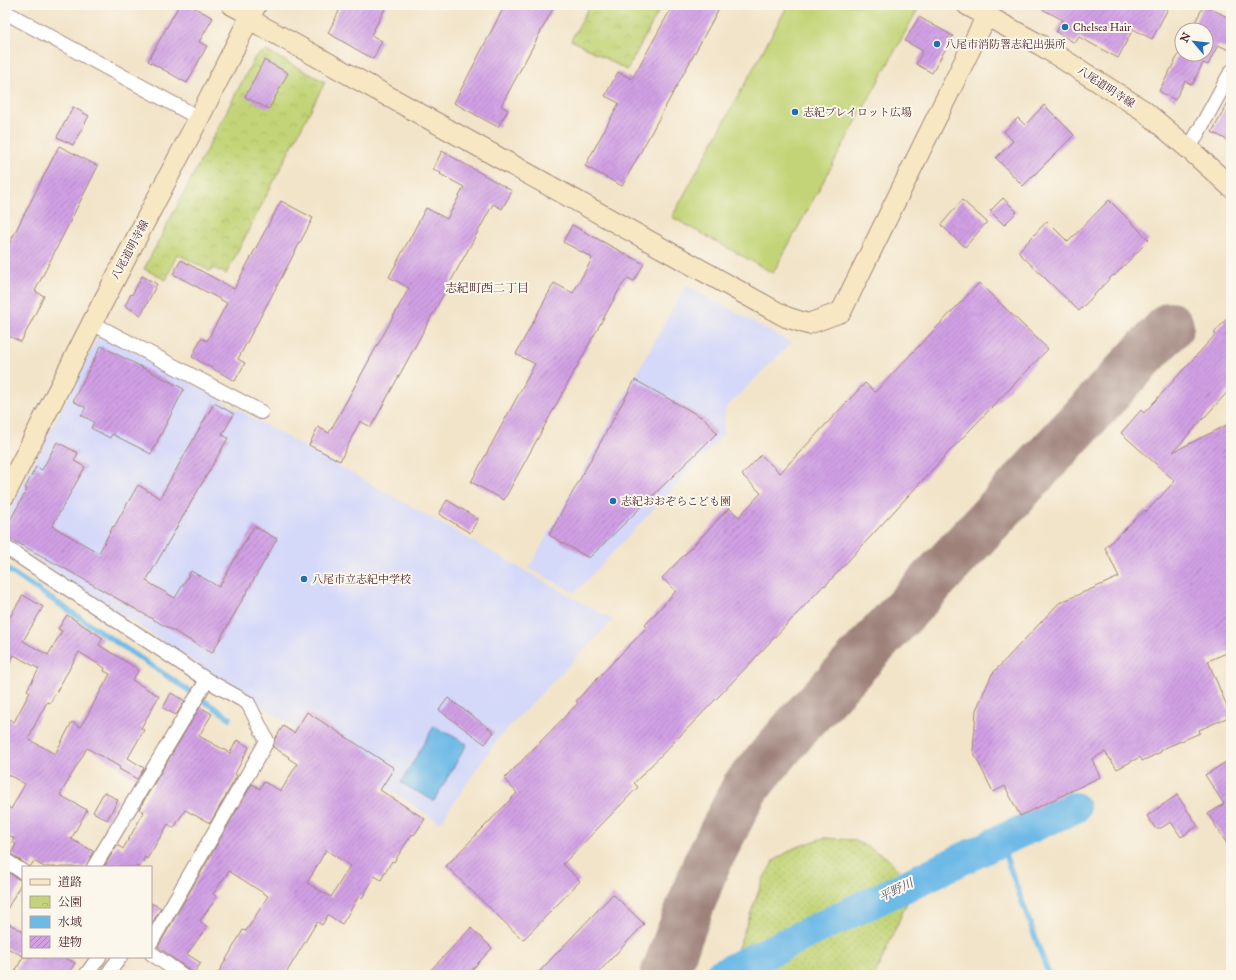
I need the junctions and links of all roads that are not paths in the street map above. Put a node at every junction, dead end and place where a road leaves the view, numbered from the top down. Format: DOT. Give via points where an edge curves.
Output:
graph roads {
  1 [pos="232,5"];
  2 [pos="968,5"];
  3 [pos="5,12"];
  4 [pos="252,13"];
  5 [pos="987,15"];
  6 [pos="1231,72"];
  7 [pos="199,118"];
  8 [pos="1189,149"];
  9 [pos="1231,187"];
  10 [pos="92,323"];
  11 [pos="261,412"];
  12 [pos="5,495"];
  13 [pos="5,547"];
  14 [pos="207,680"];
  15 [pos="5,860"];
  16 [pos="95,866"];
  17 [pos="22,871"];
  18 [pos="152,940"];
  19 [pos="152,954"];
  20 [pos="98,958"];
  21 [pos="119,958"];
  22 [pos="86,975"];
  23 [pos="107,975"];
  24 [pos="182,975"];
  1 -- 4 [label="street"];
  2 -- 5 [label="street, 八尾道明寺線"];
  3 -- 7 [label="street"];
  4 -- 5 [label="street" via="786,317 808,324 841,312"];
  4 -- 7 [label="street, 八尾道明寺線"];
  5 -- 8 [label="street, 八尾道明寺線" via="1042,46 1142,110"];
  6 -- 8 [label="street"];
  7 -- 10 [label="street, 八尾道明寺線"];
  8 -- 9 [label="street, 八尾道明寺線"];
  10 -- 11 [label="street"];
  10 -- 12 [label="street, 八尾道明寺線"];
  13 -- 14 [label="street"];
  14 -- 16 [label="street"];
  14 -- 18 [label="street" via="248,703 267,741"];
  15 -- 17 [label="street"];
  19 -- 24 [label="street"];
  20 -- 22 [label="street"];
  21 -- 23 [label="street"];
}
